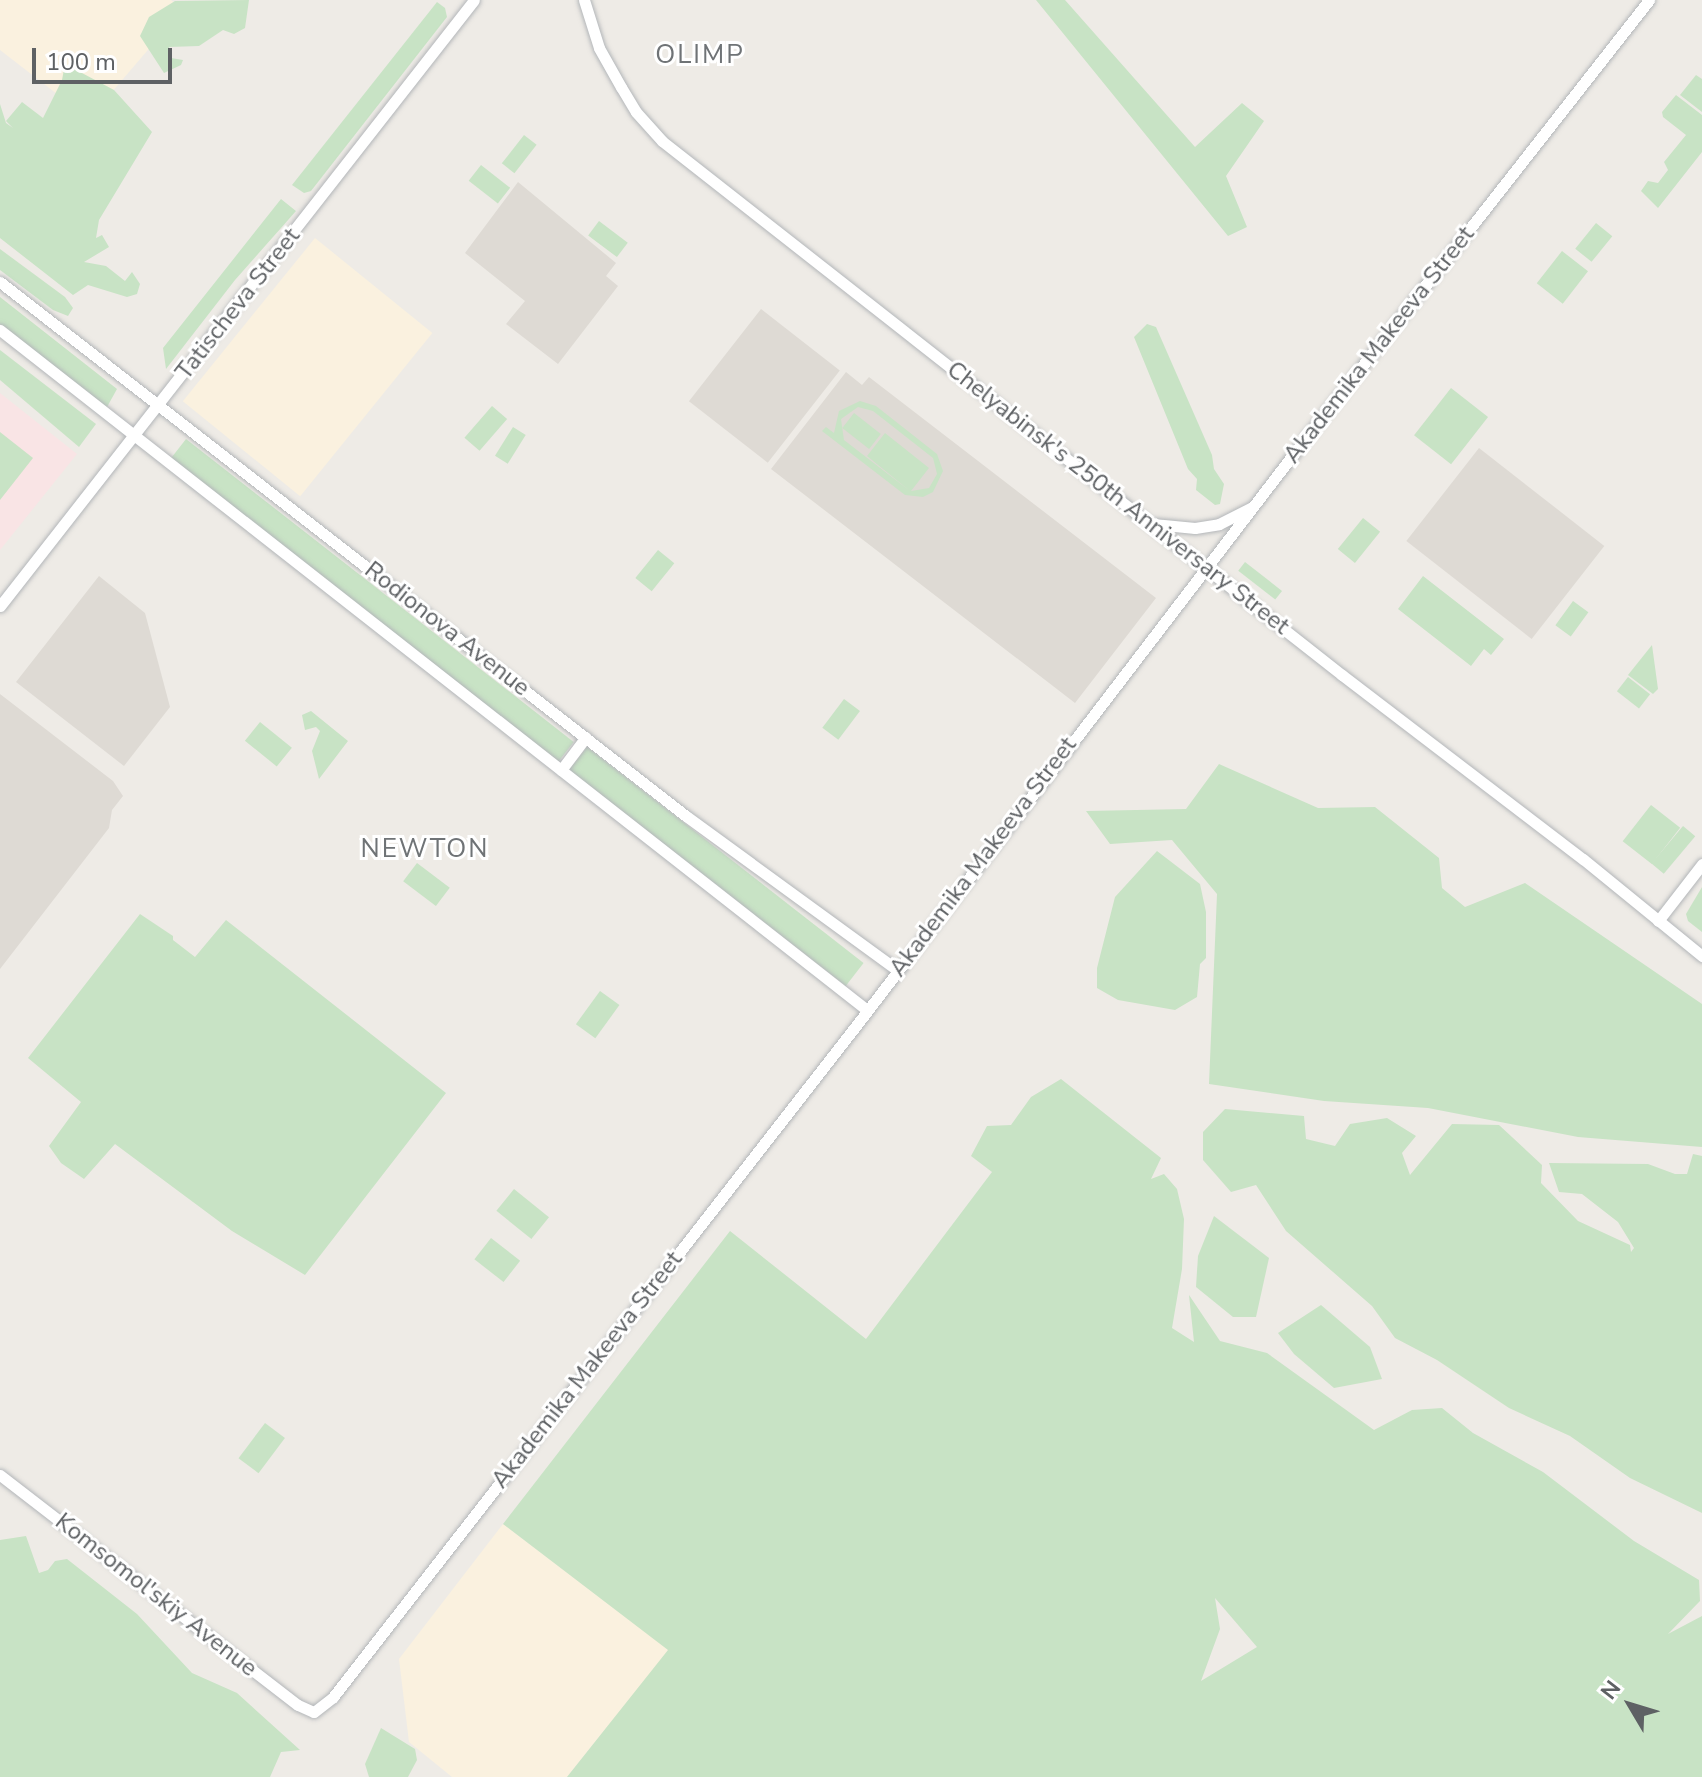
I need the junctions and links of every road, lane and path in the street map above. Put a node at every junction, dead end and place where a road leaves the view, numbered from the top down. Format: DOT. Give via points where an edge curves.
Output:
graph roads {
  1 [pos="474,0"];
  2 [pos="584,0"];
  3 [pos="1649,0"];
  4 [pos="0,282"];
  5 [pos="0,330"];
  6 [pos="159,405"];
  7 [pos="134,436"];
  8 [pos="1255,506"];
  9 [pos="1153,524"];
  10 [pos="1208,568"];
  11 [pos="0,606"];
  12 [pos="586,737"];
  13 [pos="561,770"];
  14 [pos="1702,864"];
  15 [pos="1658,921"];
  16 [pos="1702,956"];
  17 [pos="897,970"];
  18 [pos="867,1010"];
  19 [pos="0,1475"];
  20 [pos="314,1712"];
  1 -- 6 [label="street, Tatischeva Street"];
  2 -- 9 [label="street, Chelyabinsk's 250th Anniversary Street" via="599,48 636,112 662,141"];
  3 -- 8 [label="street, Akademika Makeeva Street"];
  4 -- 6 [label="street, Rodionova Avenue"];
  5 -- 7 [label="street, Rodionova Avenue"];
  6 -- 7 [label="street, Tatischeva Street"];
  6 -- 12 [label="street, Rodionova Avenue"];
  7 -- 11 [label="street, Tatischeva Street"];
  7 -- 13 [label="street, Rodionova Avenue"];
  8 -- 9 [label="street" via="1219,524"];
  8 -- 10 [label="street, Akademika Makeeva Street"];
  9 -- 10 [label="street, Chelyabinsk's 250th Anniversary Street"];
  10 -- 15 [label="street, Chelyabinsk's 250th Anniversary Street"];
  10 -- 17 [label="street, Akademika Makeeva Street"];
  12 -- 13 [label="street"];
  12 -- 17 [label="street, Rodionova Avenue"];
  13 -- 18 [label="street, Rodionova Avenue"];
  14 -- 15 [label="street"];
  15 -- 16 [label="street, Chelyabinsk's 250th Anniversary Street"];
  17 -- 18 [label="street, Akademika Makeeva Street"];
  18 -- 20 [label="street, Akademika Makeeva Street" via="342,1685"];
  19 -- 20 [label="street, Komsomol'skiy Avenue" via="298,1705"];
}
